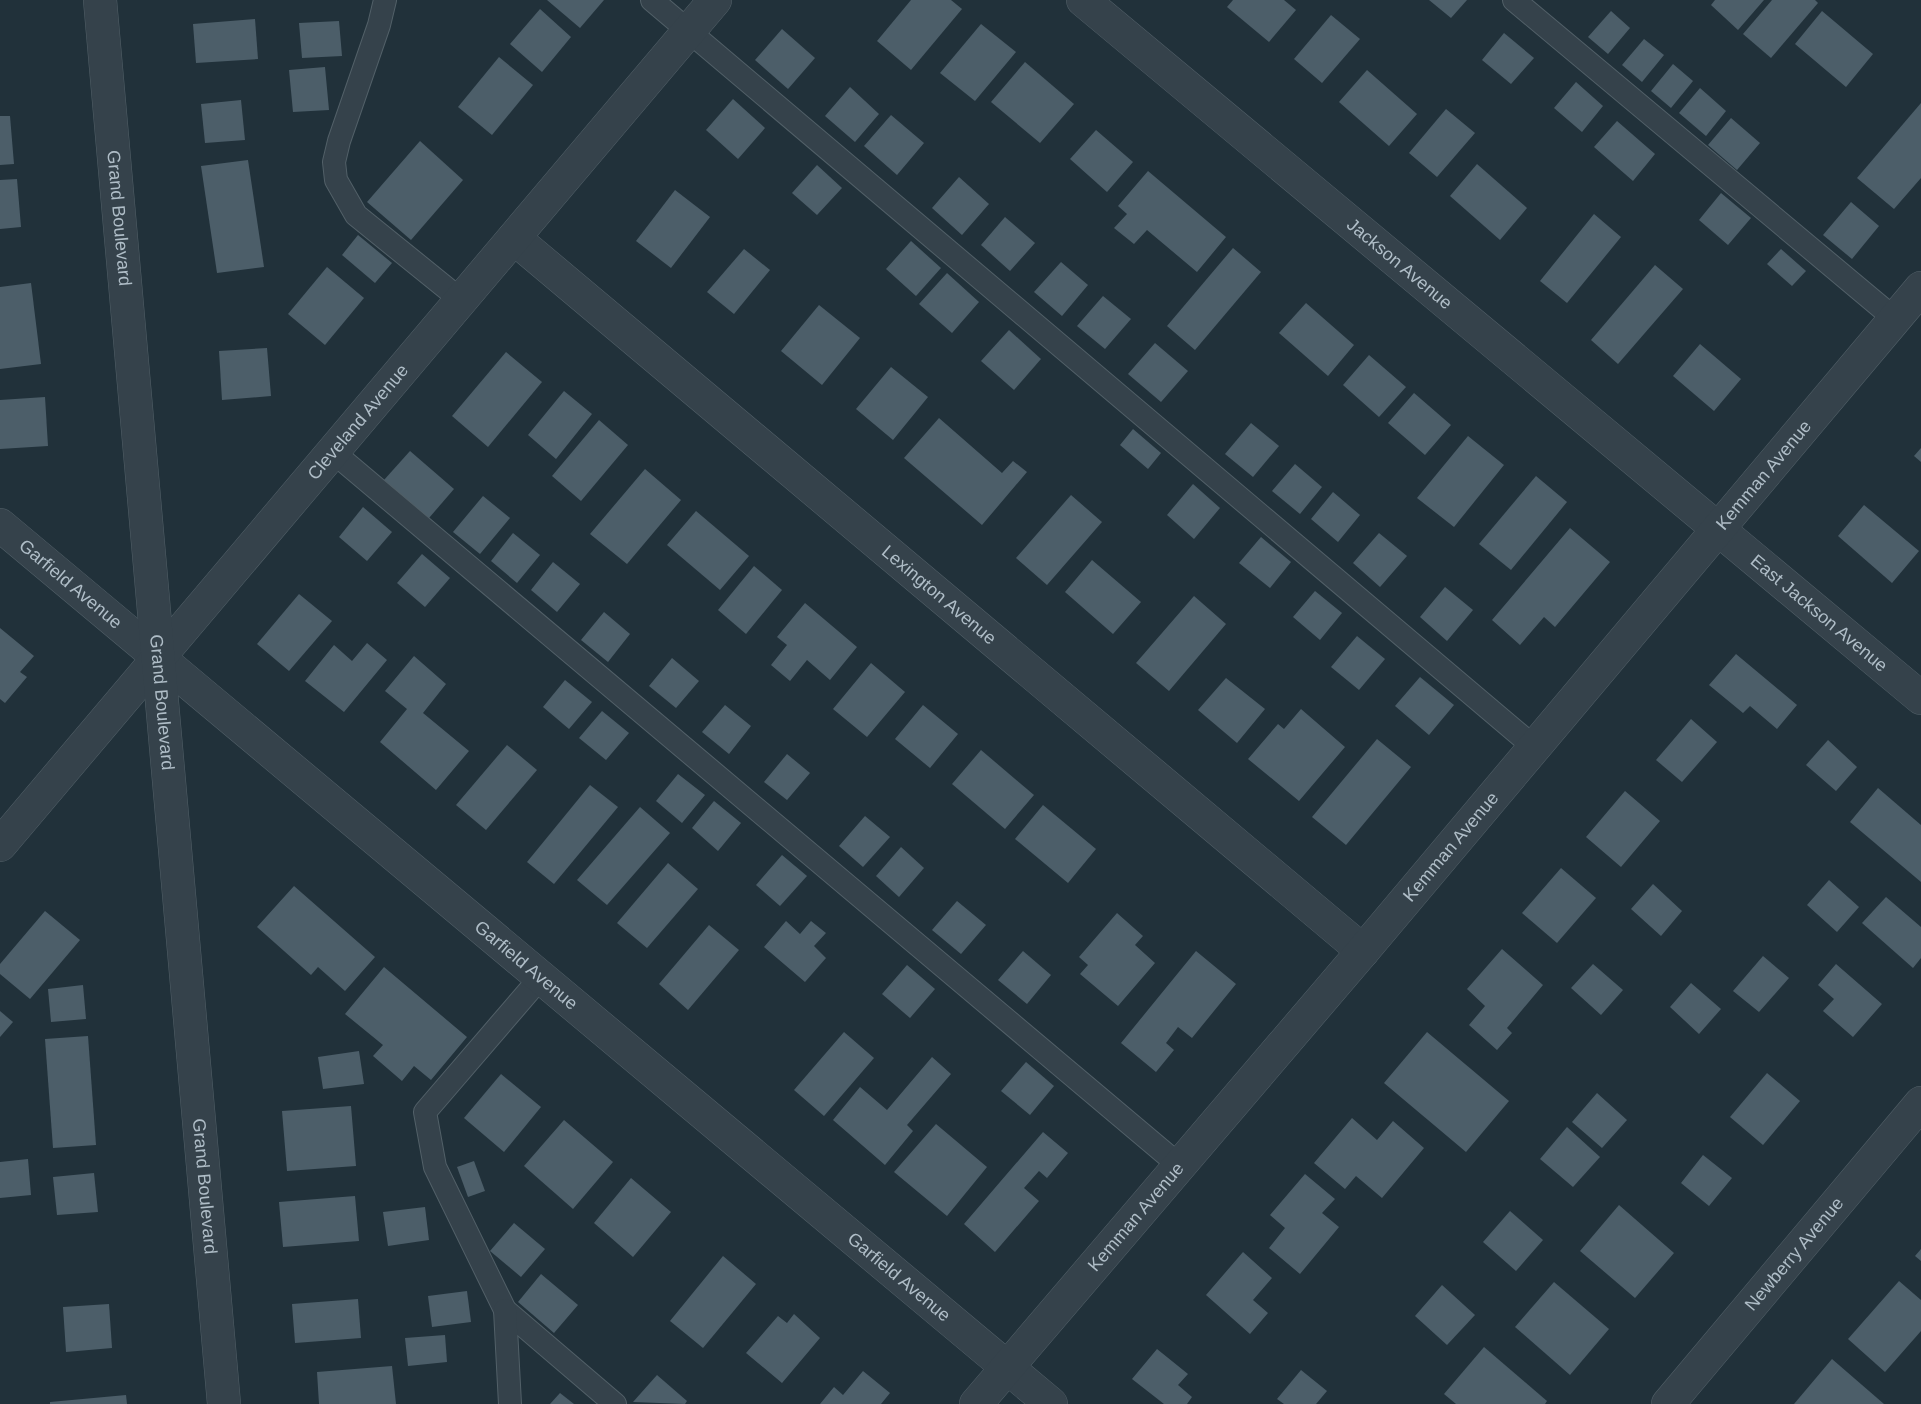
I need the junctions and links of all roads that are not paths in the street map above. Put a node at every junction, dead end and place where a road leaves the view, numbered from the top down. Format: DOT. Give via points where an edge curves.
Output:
graph roads {
  1 [pos="100,0"];
  2 [pos="385,0"];
  3 [pos="652,0"];
  4 [pos="715,0"];
  5 [pos="1083,0"];
  6 [pos="1514,0"];
  7 [pos="689,31"];
  8 [pos="514,238"];
  9 [pos="1921,288"];
  10 [pos="461,300"];
  11 [pos="1894,319"];
  12 [pos="333,452"];
  13 [pos="0,525"];
  14 [pos="1719,528"];
  15 [pos="159,656"];
  16 [pos="1921,698"];
  17 [pos="1534,747"];
  18 [pos="0,845"];
  19 [pos="1363,951"];
  20 [pos="541,977"];
  21 [pos="1921,1103"];
  22 [pos="1180,1166"];
  23 [pos="505,1311"];
  24 [pos="1007,1368"];
  25 [pos="224,1404"];
  26 [pos="510,1404"];
  27 [pos="615,1404"];
  28 [pos="976,1404"];
  29 [pos="1051,1404"];
  30 [pos="1668,1404"];
  1 -- 15 [label="street, Grand Boulevard"];
  2 -- 10 [label="lane" via="339,141 334,162 336,180 356,215"];
  3 -- 7 [label="lane"];
  4 -- 7 [label="street, Cleveland Avenue"];
  5 -- 14 [label="street, Jackson Avenue"];
  6 -- 11 [label="lane"];
  7 -- 8 [label="street, Cleveland Avenue"];
  7 -- 17 [label="lane"];
  8 -- 10 [label="street, Cleveland Avenue"];
  8 -- 19 [label="street, Lexington Avenue"];
  9 -- 11 [label="street, Kemman Avenue"];
  10 -- 12 [label="street, Cleveland Avenue"];
  11 -- 14 [label="street, Kemman Avenue"];
  12 -- 15 [label="street, Cleveland Avenue"];
  12 -- 22 [label="lane"];
  13 -- 15 [label="street, Garfield Avenue"];
  14 -- 16 [label="street, East Jackson Avenue"];
  14 -- 17 [label="street, Kemman Avenue"];
  15 -- 18 [label="street, Cleveland Avenue"];
  15 -- 20 [label="street, Garfield Avenue"];
  15 -- 25 [label="street, Grand Boulevard"];
  17 -- 19 [label="street, Kemman Avenue"];
  19 -- 22 [label="street, Kemman Avenue"];
  20 -- 23 [label="lane" via="424,1112 435,1167"];
  20 -- 24 [label="street, Garfield Avenue"];
  21 -- 30 [label="street, Newberry Avenue"];
  22 -- 24 [label="street, Kemman Avenue"];
  23 -- 26 [label="lane"];
  23 -- 27 [label="lane"];
  24 -- 28 [label="street, Kemman Avenue"];
  24 -- 29 [label="street, Garfield Avenue"];
}
